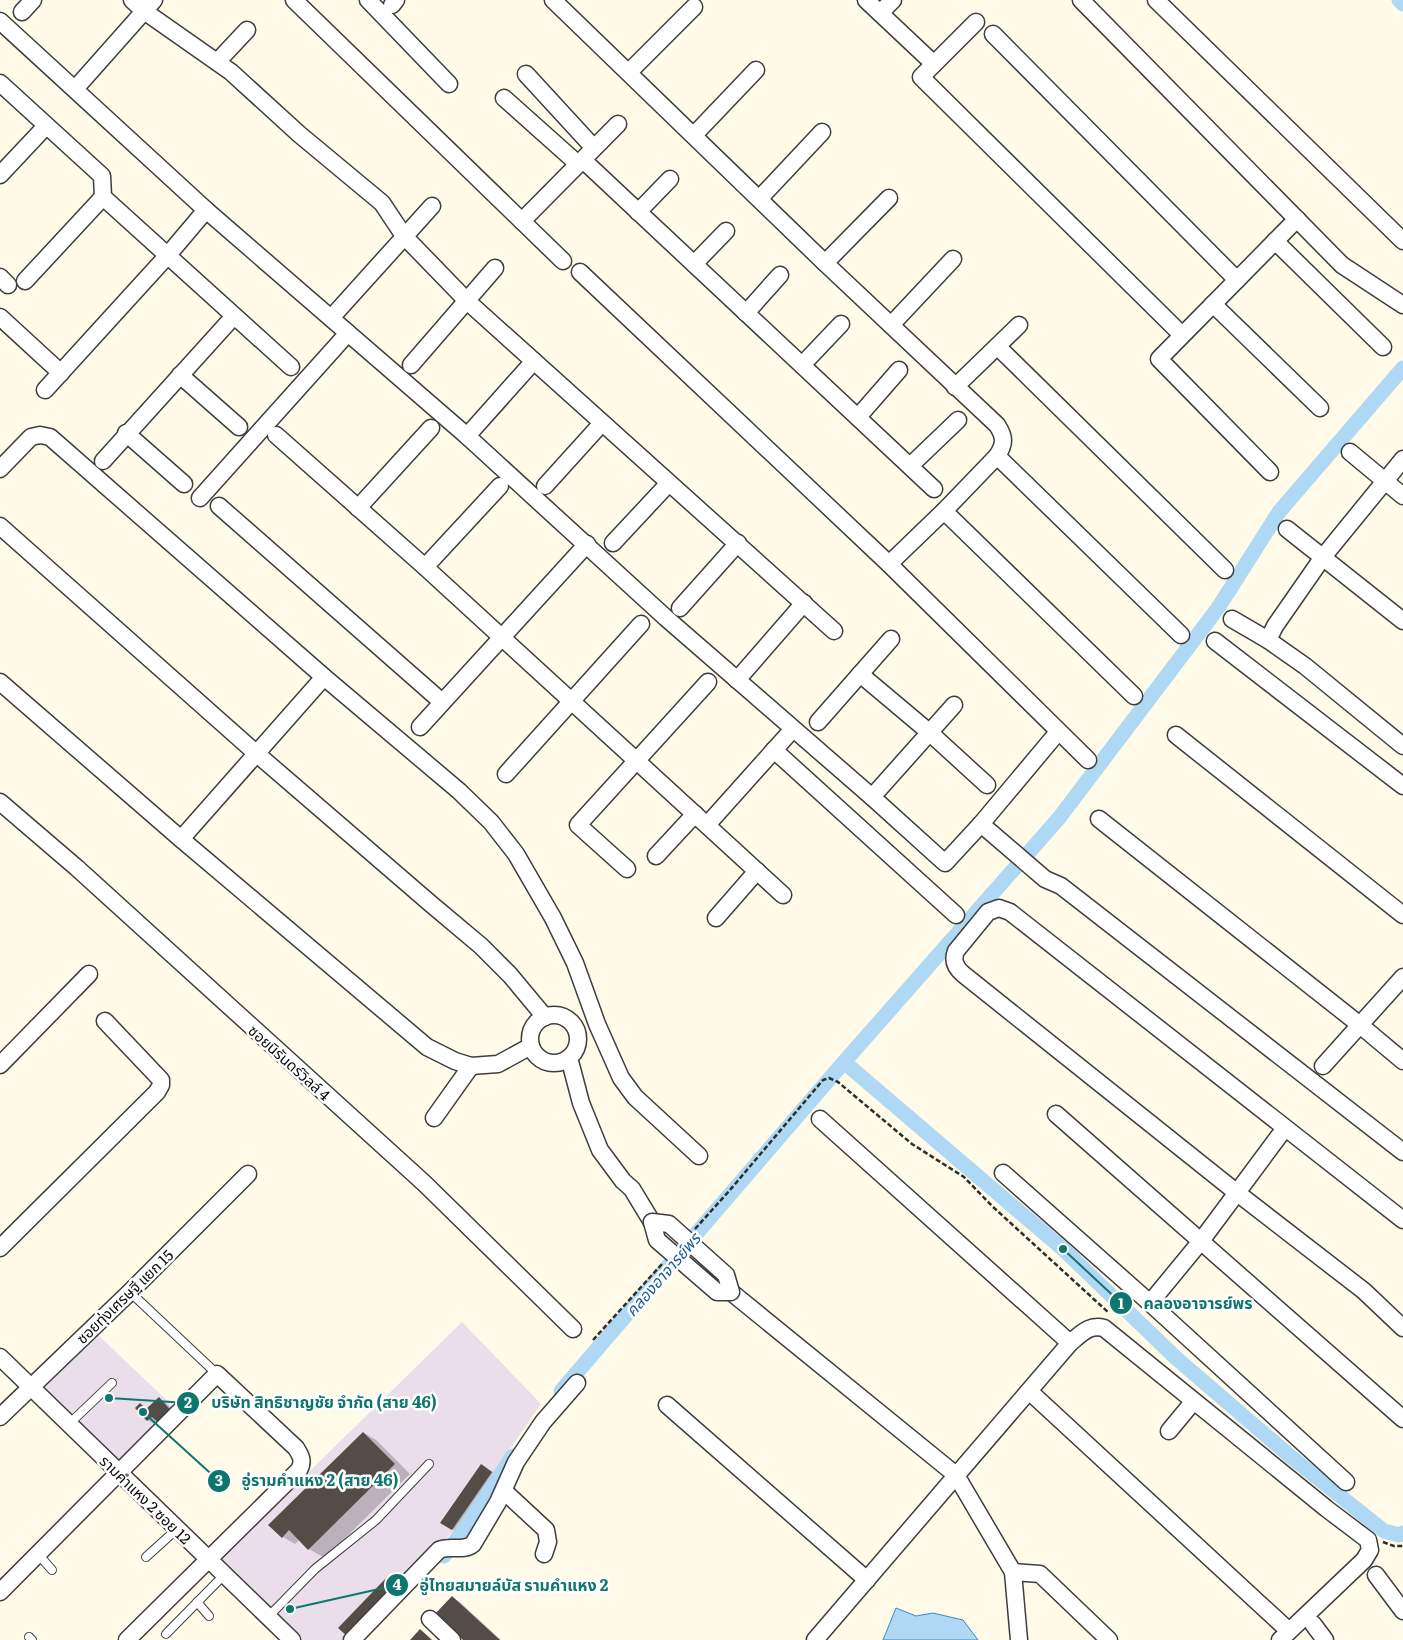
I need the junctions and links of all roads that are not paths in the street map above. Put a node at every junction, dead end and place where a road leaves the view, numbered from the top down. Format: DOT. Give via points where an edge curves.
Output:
graph roads {
  1 [pos="294,0"];
  2 [pos="368,0"];
  3 [pos="866,0"];
  4 [pos="893,0"];
  5 [pos="1081,0"];
  6 [pos="1156,0"];
  7 [pos="564,3"];
  8 [pos="143,4"];
  9 [pos="694,7"];
  10 [pos="880,13"];
  11 [pos="976,22"];
  12 [pos="2,29"];
  13 [pos="247,30"];
  14 [pos="993,34"];
  15 [pos="217,62"];
  16 [pos="934,64"];
  17 [pos="756,70"];
  18 [pos="629,72"];
  19 [pos="526,74"];
  20 [pos="0,83"];
  21 [pos="449,84"];
  22 [pos="75,89"];
  23 [pos="504,98"];
  24 [pos="618,124"];
  25 [pos="46,126"];
  26 [pos="822,132"];
  27 [pos="694,135"];
  28 [pos="585,158"];
  29 [pos="0,175"];
  30 [pos="670,179"];
  31 [pos="103,197"];
  32 [pos="760,198"];
  33 [pos="889,198"];
  34 [pos="432,206"];
  35 [pos="206,210"];
  36 [pos="638,212"];
  37 [pos="1297,219"];
  38 [pos="522,220"];
  39 [pos="726,231"];
  40 [pos="404,236"];
  41 [pos="1275,241"];
  42 [pos="1403,241"];
  43 [pos="168,255"];
  44 [pos="953,259"];
  45 [pos="564,261"];
  46 [pos="826,263"];
  47 [pos="694,264"];
  48 [pos="495,268"];
  49 [pos="580,272"];
  50 [pos="780,275"];
  51 [pos="1237,280"];
  52 [pos="25,281"];
  53 [pos="467,301"];
  54 [pos="1213,304"];
  55 [pos="1403,305"];
  56 [pos="746,313"];
  57 [pos="234,316"];
  58 [pos="0,317"];
  59 [pos="331,318"];
  60 [pos="842,324"];
  61 [pos="891,325"];
  62 [pos="1019,326"];
  63 [pos="348,333"];
  64 [pos="1182,335"];
  65 [pos="998,347"];
  66 [pos="1383,348"];
  67 [pos="534,361"];
  68 [pos="410,365"];
  69 [pos="802,365"];
  70 [pos="291,368"];
  71 [pos="900,370"];
  72 [pos="61,373"];
  73 [pos="180,375"];
  74 [pos="955,387"];
  75 [pos="45,390"];
  76 [pos="1320,408"];
  77 [pos="858,417"];
  78 [pos="958,420"];
  79 [pos="602,423"];
  80 [pos="239,427"];
  81 [pos="431,428"];
  82 [pos="126,433"];
  83 [pos="276,435"];
  84 [pos="467,436"];
  85 [pos="1350,452"];
  86 [pos="998,456"];
  87 [pos="1403,459"];
  88 [pos="104,460"];
  89 [pos="910,466"];
  90 [pos="0,469"];
  91 [pos="1270,472"];
  92 [pos="1385,482"];
  93 [pos="184,484"];
  94 [pos="669,484"];
  95 [pos="500,486"];
  96 [pos="545,486"];
  97 [pos="934,489"];
  98 [pos="1403,496"];
  99 [pos="200,498"];
  100 [pos="219,506"];
  101 [pos="358,508"];
  102 [pos="944,511"];
  103 [pos="0,526"];
  104 [pos="1287,529"];
  105 [pos="613,543"];
  106 [pos="738,543"];
  107 [pos="587,544"];
  108 [pos="1323,557"];
  109 [pos="889,564"];
  110 [pos="425,567"];
  111 [pos="1225,570"];
  112 [pos="804,603"];
  113 [pos="680,608"];
  114 [pos="1232,619"];
  115 [pos="1403,621"];
  116 [pos="641,624"];
  117 [pos="834,631"];
  118 [pos="1181,635"];
  119 [pos="502,638"];
  120 [pos="891,639"];
  121 [pos="1268,640"];
  122 [pos="1215,641"];
  123 [pos="860,674"];
  124 [pos="324,677"];
  125 [pos="737,680"];
  126 [pos="0,682"];
  127 [pos="708,682"];
  128 [pos="1134,696"];
  129 [pos="571,700"];
  130 [pos="442,702"];
  131 [pos="954,705"];
  132 [pos="818,722"];
  133 [pos="420,727"];
  134 [pos="793,729"];
  135 [pos="929,732"];
  136 [pos="1058,732"];
  137 [pos="1176,735"];
  138 [pos="1403,746"];
  139 [pos="774,750"];
  140 [pos="257,754"];
  141 [pos="636,760"];
  142 [pos="1088,760"];
  143 [pos="506,774"];
  144 [pos="987,784"];
  145 [pos="1403,786"];
  146 [pos="872,797"];
  147 [pos="0,802"];
  148 [pos="1099,818"];
  149 [pos="701,819"];
  150 [pos="980,824"];
  151 [pos="181,839"];
  152 [pos="656,856"];
  153 [pos="626,869"];
  154 [pos="757,871"];
  155 [pos="783,895"];
  156 [pos="956,915"];
  157 [pos="1403,915"];
  158 [pos="716,918"];
  159 [pos="89,974"];
  160 [pos="1403,977"];
  161 [pos="545,1017"];
  162 [pos="105,1021"];
  163 [pos="597,1024"];
  164 [pos="1360,1025"];
  165 [pos="576,1028"];
  166 [pos="531,1046"];
  167 [pos="567,1060"];
  168 [pos="1403,1061"];
  169 [pos="0,1065"];
  170 [pos="471,1066"];
  171 [pos="1323,1066"];
  172 [pos="1056,1114"];
  173 [pos="434,1118"];
  174 [pos="820,1119"];
  175 [pos="1285,1128"];
  176 [pos="1403,1152"];
  177 [pos="699,1156"];
  178 [pos="248,1174"];
  179 [pos="1003,1174"];
  180 [pos="1236,1192"];
  181 [pos="1403,1220"];
  182 [pos="1201,1241"];
  183 [pos="0,1248"];
  184 [pos="130,1292"];
  185 [pos="1150,1303"];
  186 [pos="573,1328"];
  187 [pos="1403,1328"];
  188 [pos="1070,1343"];
  189 [pos="0,1357"];
  190 [pos="217,1374"];
  191 [pos="112,1383"];
  192 [pos="577,1383"];
  193 [pos="31,1386"];
  194 [pos="1029,1391"];
  195 [pos="1194,1402"];
  196 [pos="666,1405"];
  197 [pos="0,1417"];
  198 [pos="1403,1419"];
  199 [pos="69,1424"];
  200 [pos="1168,1431"];
  201 [pos="429,1464"];
  202 [pos="119,1473"];
  203 [pos="956,1475"];
  204 [pos="1346,1482"];
  205 [pos="504,1491"];
  206 [pos="177,1529"];
  207 [pos="38,1554"];
  208 [pos="544,1554"];
  209 [pos="146,1557"];
  210 [pos="209,1560"];
  211 [pos="52,1570"];
  212 [pos="1013,1572"];
  213 [pos="224,1574"];
  214 [pos="1376,1575"];
  215 [pos="4,1580"];
  216 [pos="867,1580"];
  217 [pos="197,1602"];
  218 [pos="1403,1611"];
  219 [pos="209,1616"];
  220 [pos="268,1617"];
  221 [pos="430,1619"];
  222 [pos="1313,1624"];
  223 [pos="166,1634"];
  224 [pos="1284,1635"];
  225 [pos="127,1640"];
  226 [pos="292,1640"];
  227 [pos="352,1640"];
  228 [pos="452,1640"];
  229 [pos="815,1640"];
  230 [pos="1019,1640"];
  231 [pos="1109,1640"];
  232 [pos="1325,1640"];
  1 -- 38 [label="street"];
  2 -- 21 [label="street"];
  3 -- 10 [label="street"];
  4 -- 10 [label="street"];
  5 -- 37 [label="street"];
  6 -- 42 [label="street"];
  7 -- 18 [label="street"];
  8 -- 15 [label="street"];
  8 -- 22 [label="street"];
  9 -- 18 [label="street"];
  10 -- 16 [label="street"];
  11 -- 16 [label="street"];
  12 -- 22 [label="street"];
  13 -- 15 [label="street"];
  14 -- 51 [label="street"];
  15 -- 40 [label="street" via="382,204"];
  16 -- 64 [label="street" via="921,77"];
  17 -- 27 [label="street"];
  18 -- 27 [label="street"];
  19 -- 28 [label="street"];
  20 -- 25 [label="street"];
  22 -- 35 [label="street"];
  23 -- 28 [label="street"];
  24 -- 28 [label="street"];
  25 -- 29 [label="street"];
  25 -- 31 [label="street" via="102,176"];
  26 -- 32 [label="street"];
  27 -- 32 [label="street"];
  28 -- 36 [label="street"];
  28 -- 38 [label="street"];
  30 -- 36 [label="street"];
  31 -- 43 [label="street"];
  31 -- 52 [label="street"];
  32 -- 46 [label="street"];
  33 -- 46 [label="street"];
  34 -- 40 [label="street"];
  35 -- 43 [label="street"];
  35 -- 59 [label="street"];
  36 -- 47 [label="street"];
  37 -- 41 [label="street"];
  37 -- 55 [label="street" via="1342,265"];
  38 -- 45 [label="street"];
  39 -- 47 [label="street"];
  40 -- 53 [label="street"];
  40 -- 59 [label="street"];
  41 -- 51 [label="street"];
  41 -- 66 [label="street"];
  43 -- 57 [label="street"];
  43 -- 72 [label="street"];
  44 -- 61 [label="street"];
  46 -- 61 [label="street"];
  47 -- 56 [label="street"];
  48 -- 53 [label="street"];
  49 -- 109 [label="street"];
  50 -- 56 [label="street"];
  51 -- 54 [label="street"];
  53 -- 67 [label="street"];
  53 -- 68 [label="street"];
  54 -- 64 [label="street"];
  54 -- 76 [label="street"];
  56 -- 69 [label="street"];
  57 -- 70 [label="street"];
  57 -- 73 [label="street"];
  58 -- 72 [label="street"];
  59 -- 63 [label="street"];
  60 -- 69 [label="street"];
  61 -- 74 [label="street"];
  62 -- 65 [label="street"];
  63 -- 84 [label="street"];
  63 -- 99 [label="street"];
  64 -- 91 [label="street" via="1159,359"];
  65 -- 74 [label="street"];
  65 -- 111 [label="street"];
  67 -- 79 [label="street"];
  67 -- 84 [label="street"];
  69 -- 77 [label="street"];
  71 -- 77 [label="street"];
  72 -- 75 [label="street"];
  73 -- 80 [label="street"];
  73 -- 82 [label="street"];
  74 -- 86 [label="street" via="1002,433 1004,441"];
  77 -- 89 [label="street"];
  78 -- 89 [label="street"];
  79 -- 94 [label="street"];
  79 -- 96 [label="street"];
  81 -- 101 [label="street"];
  82 -- 88 [label="street"];
  82 -- 93 [label="street"];
  83 -- 101 [label="street"];
  84 -- 107 [label="street"];
  85 -- 92 [label="street"];
  86 -- 102 [label="street"];
  86 -- 118 [label="street"];
  87 -- 92 [label="street"];
  89 -- 97 [label="street"];
  90 -- 124 [label="street" via="31,437 50,437"];
  92 -- 98 [label="street"];
  92 -- 108 [label="street"];
  94 -- 105 [label="street"];
  94 -- 106 [label="street"];
  95 -- 110 [label="street"];
  100 -- 130 [label="street"];
  101 -- 110 [label="street"];
  102 -- 109 [label="street"];
  102 -- 128 [label="street"];
  103 -- 140 [label="street"];
  104 -- 108 [label="street"];
  106 -- 112 [label="street"];
  106 -- 113 [label="street"];
  107 -- 119 [label="street"];
  107 -- 125 [label="street"];
  108 -- 115 [label="street"];
  108 -- 121 [label="street"];
  109 -- 136 [label="street"];
  110 -- 119 [label="street"];
  112 -- 117 [label="street"];
  112 -- 125 [label="street"];
  114 -- 121 [label="street"];
  116 -- 129 [label="street"];
  119 -- 129 [label="street"];
  119 -- 130 [label="street"];
  120 -- 123 [label="street"];
  121 -- 138 [label="street"];
  122 -- 145 [label="street"];
  123 -- 132 [label="street"];
  123 -- 135 [label="street"];
  124 -- 140 [label="street"];
  124 -- 163 [label="street" via="491,822 516,854 553,918 575,963"];
  125 -- 134 [label="street"];
  126 -- 151 [label="street"];
  127 -- 141 [label="street"];
  129 -- 141 [label="street"];
  129 -- 143 [label="street"];
  130 -- 133 [label="street"];
  131 -- 135 [label="street"];
  134 -- 139 [label="street"];
  134 -- 146 [label="street"];
  135 -- 144 [label="street"];
  135 -- 146 [label="street"];
  136 -- 142 [label="street"];
  136 -- 150 [label="street"];
  137 -- 157 [label="street"];
  139 -- 149 [label="street"];
  139 -- 156 [label="street"];
  140 -- 151 [label="street"];
  140 -- 161 [label="street" via="481,946"];
  141 -- 149 [label="street"];
  141 -- 153 [label="street" via="578,825"];
  146 -- 150 [label="street" via="945,863"];
  147 -- 186 [label="street, ซอยนิรันดร์วิลล์ 4" via="84,874 424,1183"];
  148 -- 164 [label="street"];
  149 -- 152 [label="street"];
  149 -- 154 [label="street"];
  150 -- 176 [label="street" via="1045,879 1061,886"];
  151 -- 170 [label="street" via="427,1047"];
  154 -- 155 [label="street"];
  154 -- 158 [label="street"];
  159 -- 169 [label="street"];
  160 -- 164 [label="street"];
  161 -- 165 [label="street" via="566,1018"];
  161 -- 166 [label="street" via="531,1032"];
  162 -- 183 [label="street" via="161,1080 161,1085"];
  163 -- 165 [label="street"];
  163 -- 177 [label="street" via="615,1068 628,1089"];
  164 -- 168 [label="street"];
  164 -- 171 [label="street"];
  165 -- 167 [label="street" via="577,1049"];
  166 -- 167 [label="street" via="534,1053 546,1062"];
  166 -- 170 [label="street" via="498,1064"];
  167 -- 203 [label="street, bridge" via="600,1150 632,1189 652,1222 669,1224 726,1275 731,1292"];
  170 -- 173 [label="street"];
  172 -- 182 [label="street"];
  174 -- 188 [label="street"];
  175 -- 180 [label="street"];
  175 -- 180 [label="street" via="1004,910 999,908 988,912 956,951 954,958 958,970"];
  175 -- 181 [label="street"];
  178 -- 184 [label="street, ซอยทุ่งเศรษฐี แยก 15"];
  179 -- 185 [label="street"];
  180 -- 182 [label="street"];
  180 -- 187 [label="street" via="1364,1291"];
  182 -- 185 [label="street"];
  182 -- 198 [label="street"];
  184 -- 190 [label="lane"];
  184 -- 193 [label="street, ซอยทุ่งเศรษฐี แยก 15"];
  185 -- 204 [label="street"];
  188 -- 194 [label="street"];
  188 -- 195 [label="street" via="1088,1327 1104,1328"];
  189 -- 193 [label="street, รามคำแหง 2 ซอย 12"];
  190 -- 202 [label="street"];
  190 -- 210 [label="street" via="296,1448 302,1464"];
  191 -- 199 [label="lane"];
  192 -- 205 [label="street" via="543,1422 516,1462"];
  193 -- 197 [label="street, ซอยทุ่งเศรษฐี แยก 15"];
  193 -- 199 [label="street, รามคำแหง 2 ซอย 12"];
  194 -- 203 [label="street"];
  194 -- 224 [label="street"];
  195 -- 200 [label="street"];
  195 -- 224 [label="street" via="1363,1536 1370,1545 1364,1560"];
  196 -- 216 [label="street"];
  199 -- 202 [label="street, รามคำแหง 2 ซอย 12"];
  201 -- 220 [label="lane" via="376,1520 315,1569"];
  202 -- 206 [label="street, รามคำแหง 2 ซอย 12"];
  202 -- 207 [label="street"];
  203 -- 212 [label="street"];
  203 -- 216 [label="street"];
  205 -- 208 [label="street" via="546,1530 548,1542"];
  205 -- 227 [label="street" via="468,1548 444,1548 434,1554"];
  206 -- 209 [label="lane"];
  206 -- 210 [label="street, รามคำแหง 2 ซอย 12"];
  207 -- 211 [label="lane"];
  207 -- 215 [label="street"];
  210 -- 213 [label="street, รามคำแหง 2 ซอย 12"];
  210 -- 225 [label="street"];
  212 -- 230 [label="street"];
  212 -- 231 [label="street" via="1040,1574"];
  213 -- 217 [label="lane"];
  213 -- 220 [label="street, รามคำแหง 2 ซอย 12"];
  214 -- 218 [label="street"];
  216 -- 229 [label="street"];
  217 -- 219 [label="lane"];
  217 -- 223 [label="lane"];
  220 -- 226 [label="street, รามคำแหง 2 ซอย 12"];
  221 -- 228 [label="street"];
  222 -- 232 [label="street"];
}
